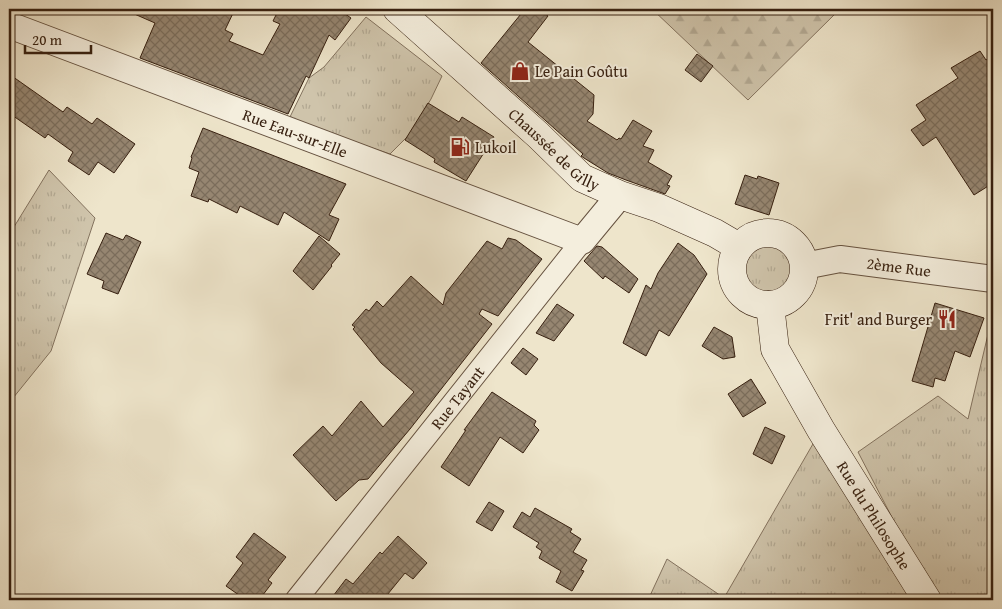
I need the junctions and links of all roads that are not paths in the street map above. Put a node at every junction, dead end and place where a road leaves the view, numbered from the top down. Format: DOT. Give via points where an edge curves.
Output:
graph roads {
  1 [pos="396,9"];
  2 [pos="9,25"];
  3 [pos="620,195"];
  4 [pos="582,241"];
  5 [pos="739,247"];
  6 [pos="804,266"];
  7 [pos="993,279"];
  8 [pos="770,305"];
  9 [pos="296,600"];
  10 [pos="927,600"];
  1 -- 3 [label="main road, Chaussée de Gilly" via="582,178"];
  2 -- 4 [label="street, Rue Eau-sur-Elle"];
  3 -- 4 [label="street, Rue Tayant"];
  3 -- 5 [label="main road, Chaussée de Gilly" via="659,208"];
  4 -- 9 [label="street, Rue Tayant"];
  5 -- 6 [label="main road" via="752,236 775,233 795,245"];
  5 -- 8 [label="main road" via="733,260 733,277 738,289 746,297"];
  6 -- 7 [label="street, 2ème Rue" via="840,259"];
  6 -- 8 [label="main road" via="803,278 791,297"];
  8 -- 10 [label="main road, Rue du Philosophe" via="775,349 821,430"];
}
